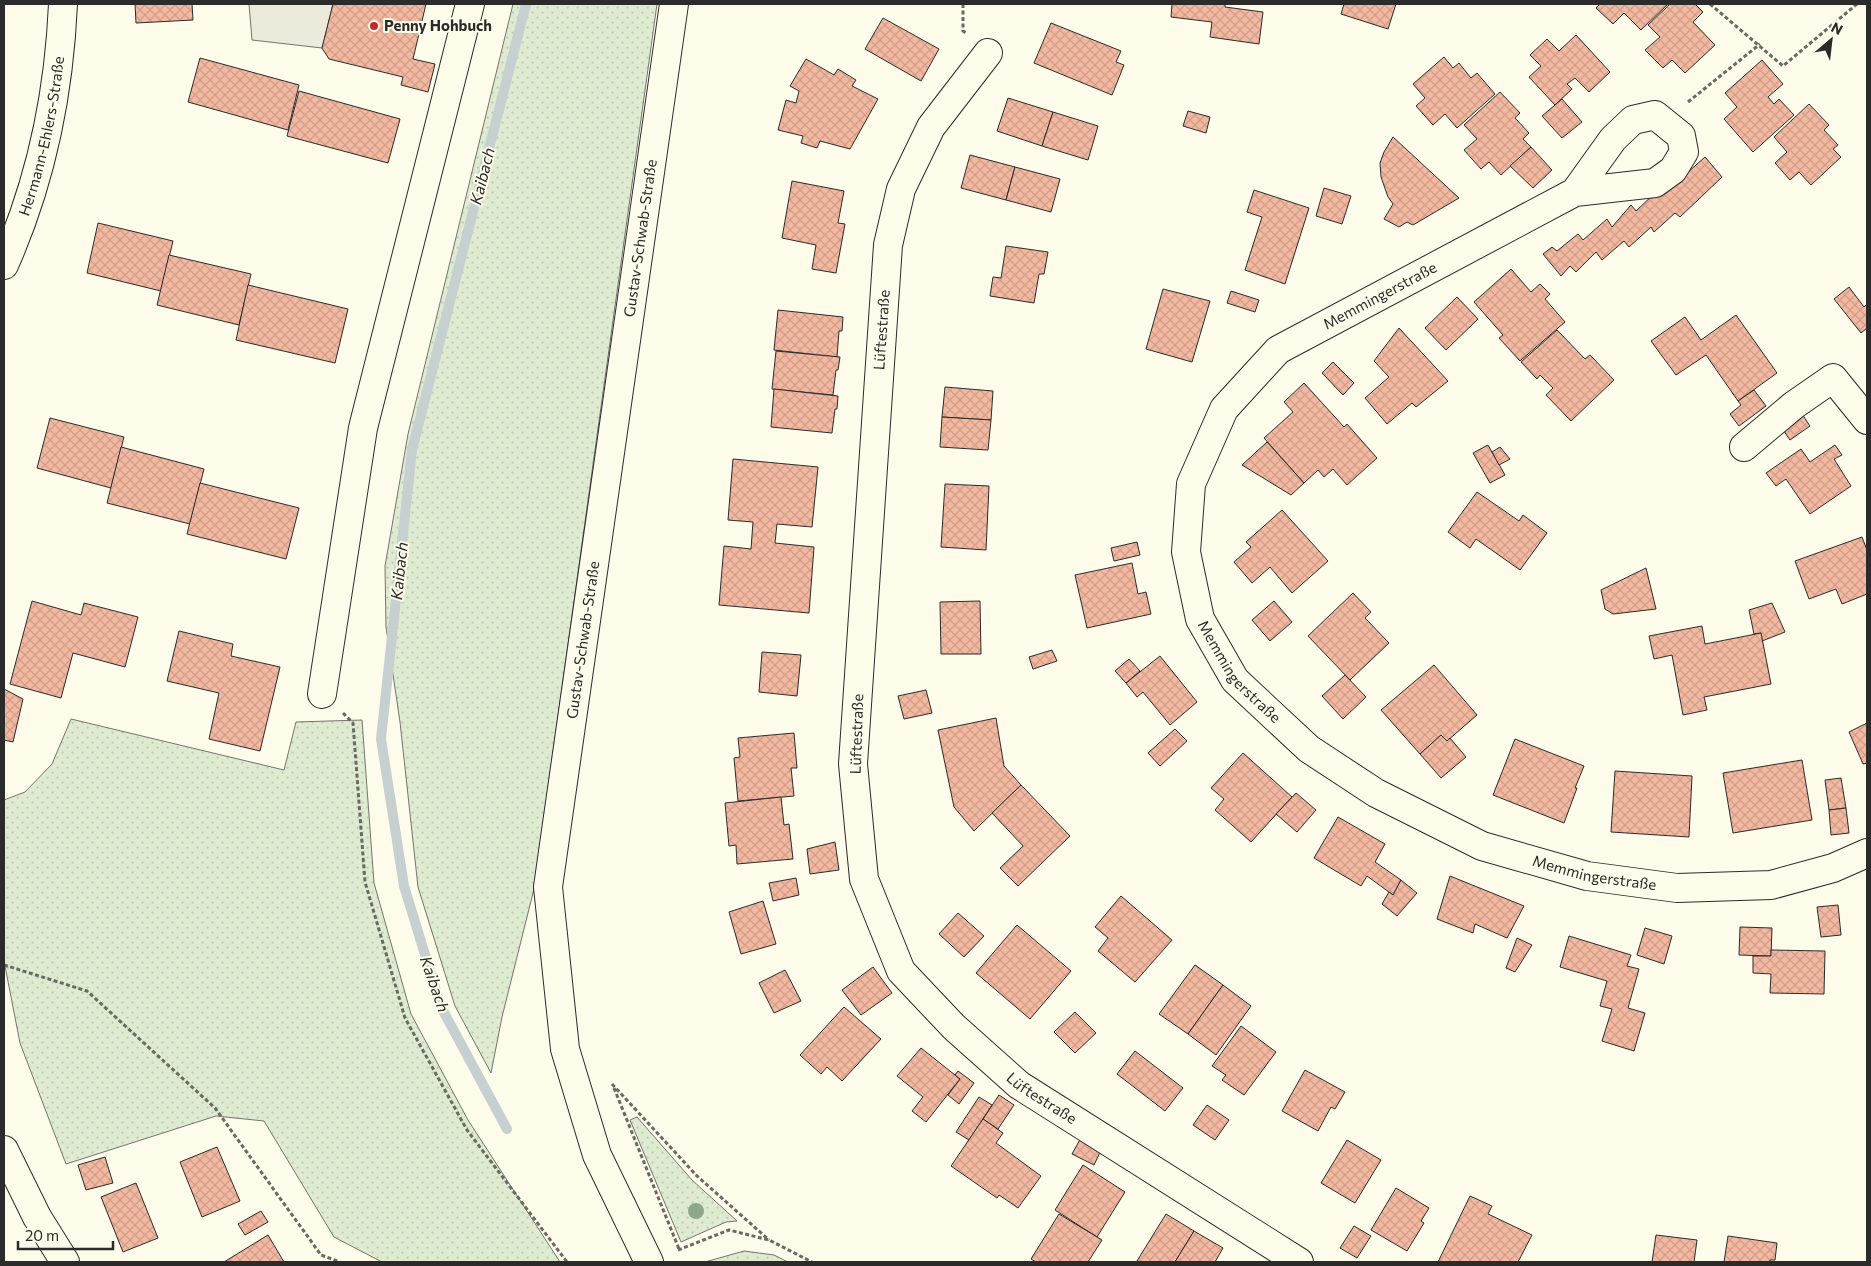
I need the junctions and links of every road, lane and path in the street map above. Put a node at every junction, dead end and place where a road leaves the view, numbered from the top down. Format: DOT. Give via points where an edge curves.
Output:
graph roads {
  1 [pos="63,4"];
  2 [pos="470,4"];
  3 [pos="674,4"];
  4 [pos="1710,4"];
  5 [pos="1857,4"];
  6 [pos="1760,44"];
  7 [pos="988,52"];
  8 [pos="1664,122"];
  9 [pos="1574,192"];
  10 [pos="4,265"];
  11 [pos="1867,420"];
  12 [pos="1744,447"];
  13 [pos="322,694"];
  14 [pos="1867,853"];
  15 [pos="4,965"];
  16 [pos="4,1150"];
  17 [pos="769,1240"];
  18 [pos="679,1249"];
  19 [pos="661,1258"];
  20 [pos="65,1262"];
  21 [pos="340,1262"];
  22 [pos="567,1262"];
  23 [pos="812,1262"];
  24 [pos="1299,1262"];
  1 -- 10 [label="street, Hermann-Ehlers-Straße" via="58,78 50,126 18,233"];
  2 -- 13 [label="street" via="364,428"];
  3 -- 19 [label="street, Gustav-Schwab-Straße" via="548,887 565,1049 597,1155"];
  4 -- 6 [label="path"];
  5 -- 6 [label="path" via="1783,66"];
  6 -- 8 [label="path"];
  7 -- 24 [label="street, Lüftestraße" via="931,127 901,189 888,245 853,764 864,879 901,971 954,1027 1011,1078"];
  8 -- 9 [label="street, Memmingerstraße" via="1655,115 1633,120 1612,139"];
  8 -- 9 [label="street, Memmingerstraße" via="1681,136 1684,152 1673,170 1655,183"];
  9 -- 14 [label="street, Memmingerstraße" via="1278,350 1224,409 1192,484 1186,552 1200,619 1235,680 1309,750 1376,794 1482,846 1587,876 1677,888 1771,885 1833,868"];
  11 -- 12 [label="street" via="1833,378 1794,405"];
  13 -- 22 [label="path" via="353,723 365,882 405,1018 467,1130"];
  15 -- 21 [label="path" via="87,991 215,1108 321,1255"];
  16 -- 20 [label="street" via="37,1217"];
  17 -- 18 [label="path" via="729,1230"];
  17 -- 18 [label="path" via="697,1176 612,1084"];
  17 -- 23 [label="path"];
  18 -- 19 [label="path"];
}
